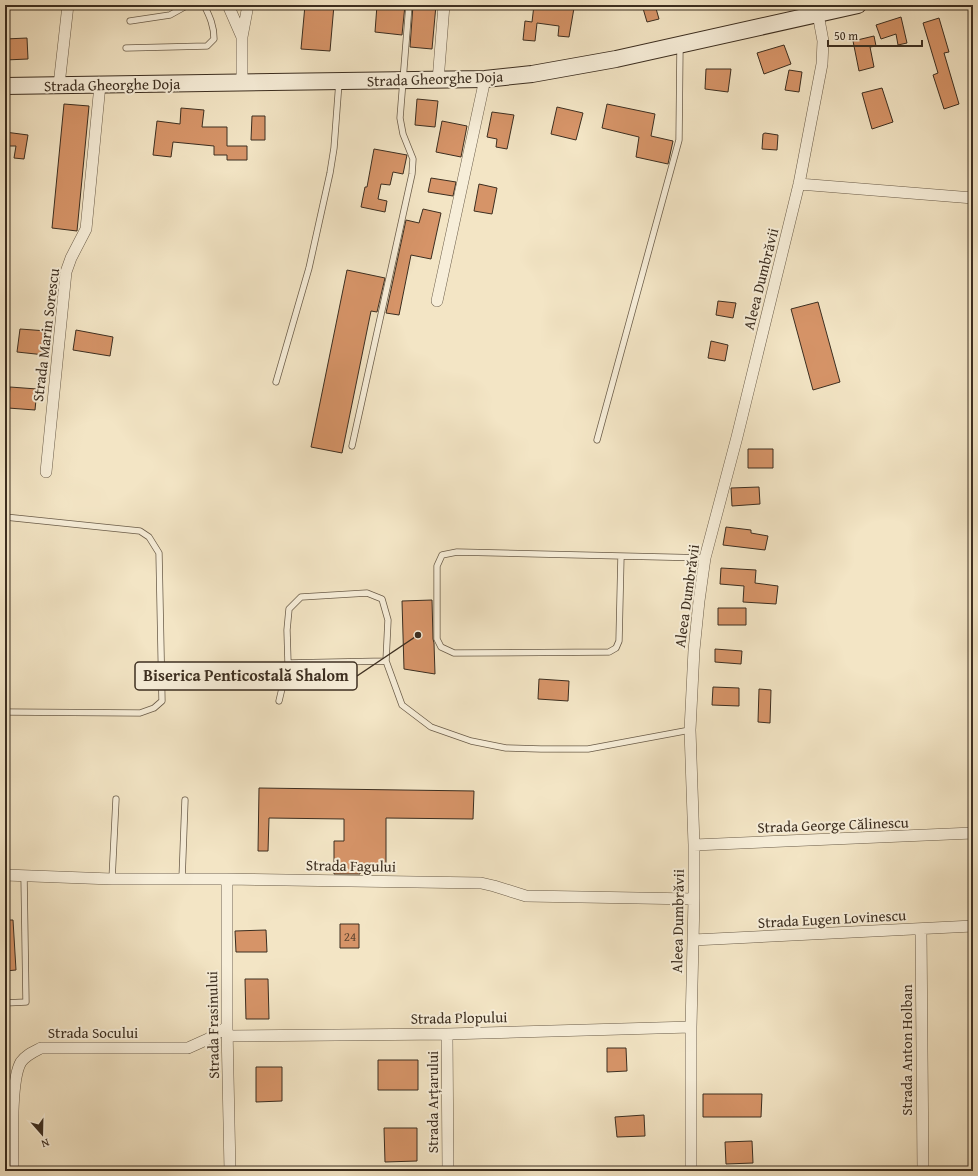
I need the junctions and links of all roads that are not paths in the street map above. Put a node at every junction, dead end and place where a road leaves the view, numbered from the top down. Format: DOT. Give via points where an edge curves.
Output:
graph roads {
  1 [pos="68,5"];
  2 [pos="188,5"];
  3 [pos="204,5"];
  4 [pos="228,5"];
  5 [pos="248,5"];
  6 [pos="409,5"];
  7 [pos="444,5"];
  8 [pos="858,5"];
  9 [pos="818,14"];
  10 [pos="130,21"];
  11 [pos="242,37"];
  12 [pos="680,45"];
  13 [pos="126,48"];
  14 [pos="485,79"];
  15 [pos="402,81"];
  16 [pos="438,81"];
  17 [pos="339,82"];
  18 [pos="242,83"];
  19 [pos="59,85"];
  20 [pos="100,85"];
  21 [pos="5,86"];
  22 [pos="799,184"];
  23 [pos="973,198"];
  24 [pos="436,301"];
  25 [pos="276,382"];
  26 [pos="597,440"];
  27 [pos="352,446"];
  28 [pos="46,472"];
  29 [pos="5,516"];
  30 [pos="621,556"];
  31 [pos="705,558"];
  32 [pos="386,661"];
  33 [pos="288,663"];
  34 [pos="280,701"];
  35 [pos="5,712"];
  36 [pos="690,730"];
  37 [pos="116,799"];
  38 [pos="185,800"];
  39 [pos="973,833"];
  40 [pos="694,845"];
  41 [pos="5,875"];
  42 [pos="24,876"];
  43 [pos="112,879"];
  44 [pos="182,879"];
  45 [pos="227,879"];
  46 [pos="694,899"];
  47 [pos="973,926"];
  48 [pos="921,929"];
  49 [pos="693,940"];
  50 [pos="5,1003"];
  51 [pos="691,1027"];
  52 [pos="227,1031"];
  53 [pos="447,1034"];
  54 [pos="13,1171"];
  55 [pos="230,1171"];
  56 [pos="448,1171"];
  57 [pos="691,1171"];
  58 [pos="923,1171"];
  1 -- 19 [label="street"];
  2 -- 10 [label="lane" via="170,15"];
  3 -- 13 [label="lane" via="214,30 214,39 208,46"];
  4 -- 11 [label="street"];
  5 -- 11 [label="street"];
  6 -- 15 [label="lane"];
  7 -- 16 [label="street"];
  8 -- 9 [label="main road, Strada Gheorghe Doja"];
  9 -- 12 [label="main road, Strada Gheorghe Doja"];
  9 -- 22 [label="street, Aleea Dumbrăvii" via="823,41 822,64"];
  11 -- 18 [label="street"];
  12 -- 14 [label="main road, Strada Gheorghe Doja" via="532,74"];
  12 -- 26 [label="lane" via="679,140"];
  14 -- 16 [label="main road, Strada Gheorghe Doja"];
  14 -- 24 [label="street"];
  15 -- 16 [label="main road, Strada Gheorghe Doja"];
  15 -- 17 [label="main road, Strada Gheorghe Doja"];
  15 -- 27 [label="lane" via="400,118 413,159 412,174"];
  17 -- 18 [label="main road, Strada Gheorghe Doja"];
  17 -- 25 [label="lane" via="330,173 309,268"];
  18 -- 20 [label="main road, Strada Gheorghe Doja"];
  19 -- 20 [label="main road, Strada Gheorghe Doja"];
  19 -- 21 [label="main road, Strada Gheorghe Doja"];
  20 -- 28 [label="street, Strada Marin Sorescu" via="86,229 66,272"];
  22 -- 23 [label="street"];
  22 -- 31 [label="street, Aleea Dumbrăvii"];
  29 -- 35 [label="lane" via="140,531 149,538 158,553 162,701 154,708 140,713"];
  30 -- 30 [label="lane" via="457,552 442,555 437,566 437,639 441,647 454,653 609,652 616,648 619,641"];
  30 -- 31 [label="lane"];
  31 -- 36 [label="street, Aleea Dumbrăvii" via="694,650"];
  32 -- 33 [label="lane"];
  32 -- 33 [label="lane" via="388,620 382,600 367,592 301,597 289,609"];
  32 -- 36 [label="lane" via="402,705 431,727 471,741 506,748 588,749"];
  33 -- 34 [label="lane"];
  36 -- 40 [label="street, Aleea Dumbrăvii"];
  37 -- 43 [label="lane"];
  38 -- 44 [label="lane"];
  39 -- 40 [label="street, Strada George Călinescu"];
  40 -- 46 [label="street, Aleea Dumbrăvii"];
  41 -- 42 [label="street, Strada Fagului"];
  42 -- 43 [label="street, Strada Fagului"];
  42 -- 50 [label="lane" via="26,1002"];
  43 -- 44 [label="street, Strada Fagului"];
  44 -- 45 [label="street, Strada Fagului"];
  45 -- 46 [label="street, Strada Fagului" via="481,883 526,896"];
  45 -- 52 [label="street, Strada Frasinului"];
  46 -- 49 [label="street, Aleea Dumbrăvii"];
  47 -- 48 [label="street, Strada Eugen Lovinescu"];
  48 -- 49 [label="street, Strada Eugen Lovinescu"];
  48 -- 58 [label="street, Strada Anton Holban"];
  49 -- 51 [label="street, Aleea Dumbrăvii"];
  51 -- 53 [label="street, Strada Plopului"];
  51 -- 57 [label="street, Aleea Dumbrăvii"];
  52 -- 53 [label="street, Strada Plopului"];
  52 -- 54 [label="street, Strada Socului" via="188,1048 41,1048 29,1054 21,1062 16,1075"];
  52 -- 55 [label="street, Strada Frasinului"];
  53 -- 56 [label="street, Strada Arțarului"];
}
